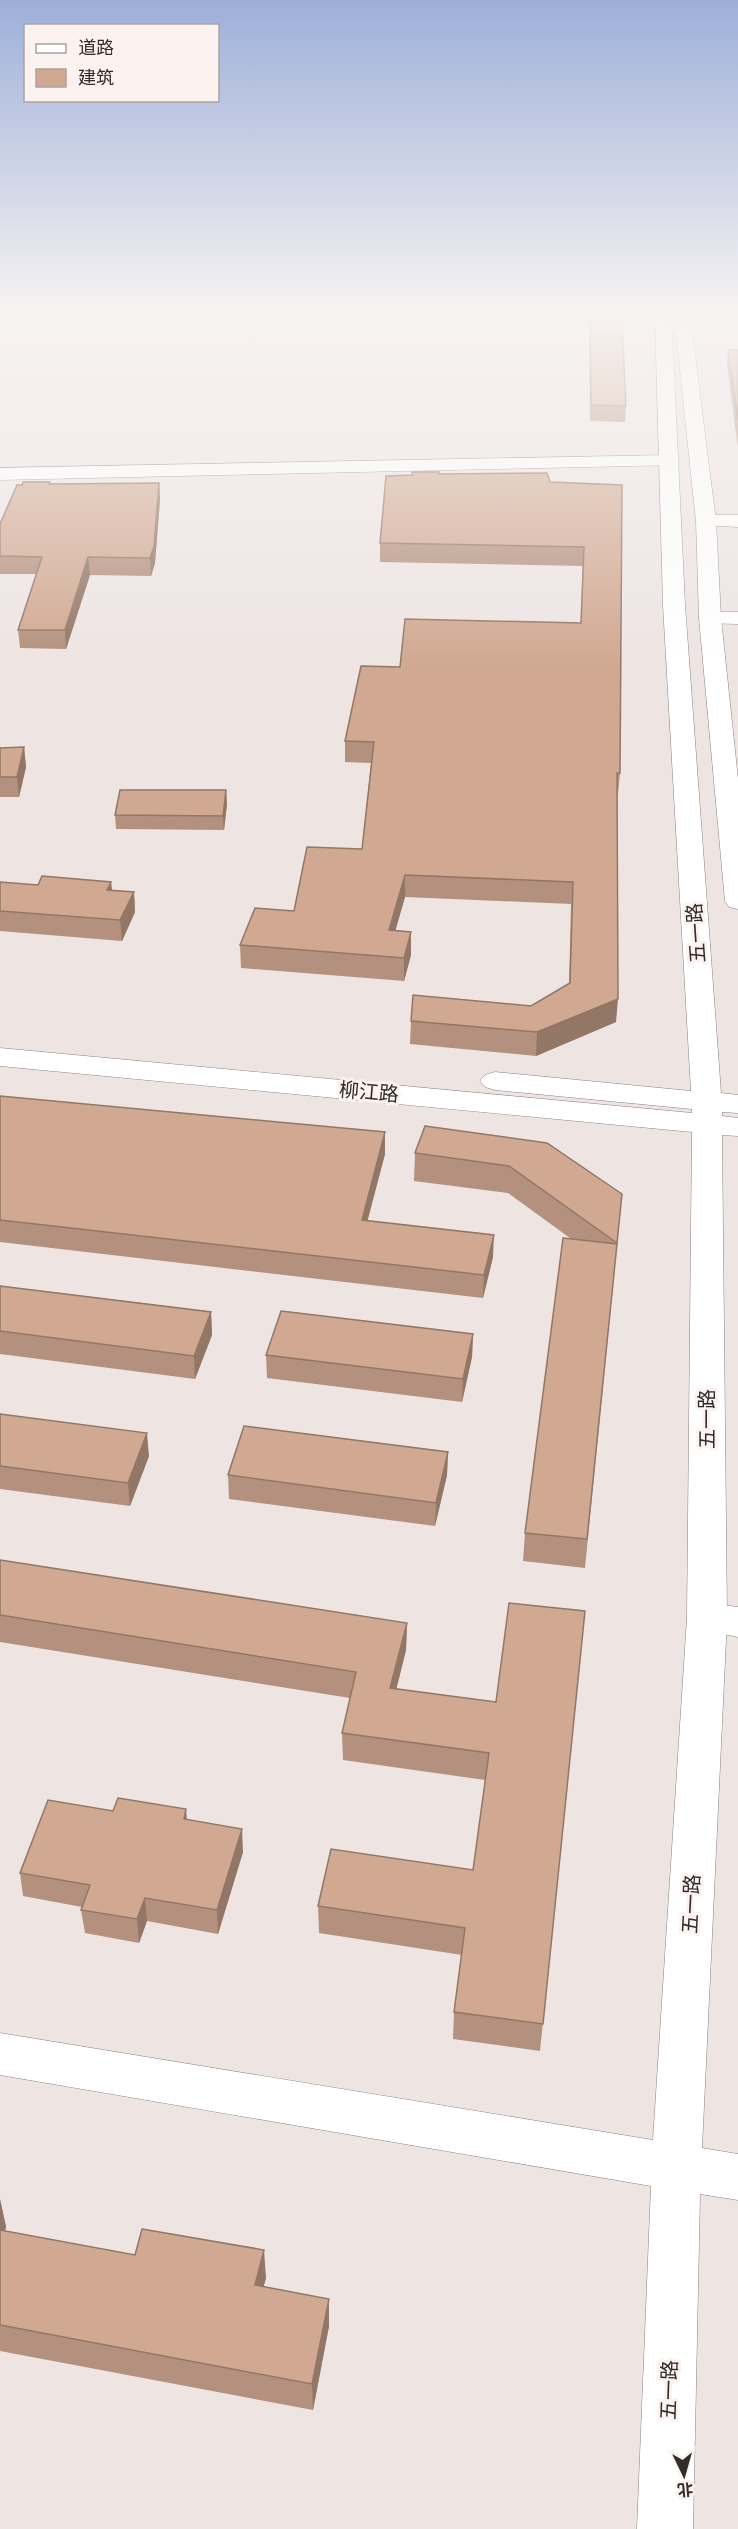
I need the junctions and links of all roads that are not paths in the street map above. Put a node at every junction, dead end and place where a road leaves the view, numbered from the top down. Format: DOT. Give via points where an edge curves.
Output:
graph roads {
  1 [pos="668,427"];
  2 [pos="695,427"];
  3 [pos="670,461"];
  4 [pos="0,474"];
  5 [pos="706,521"];
  6 [pos="738,521"];
  7 [pos="674,605"];
  8 [pos="710,612"];
  9 [pos="738,618"];
  10 [pos="738,901"];
  11 [pos="0,1034"];
  12 [pos="0,1057"];
  13 [pos="723,1114"];
  14 [pos="723,1620"];
  15 [pos="0,2054"];
  16 [pos="676,2167"];
  17 [pos="738,2177"];
  18 [pos="665,2529"];
  1 -- 3 [label="street, 五一路"];
  2 -- 5 [label="street"];
  3 -- 4 [label="street"];
  3 -- 7 [label="street, 五一路"];
  5 -- 6 [label="street"];
  5 -- 8 [label="street"];
  7 -- 8 [label="street"];
  7 -- 13 [label="street, 五一路"];
  8 -- 9 [label="street"];
  8 -- 10 [label="street"];
  11 -- 13 [label="street, 柳江路"];
  12 -- 13 [label="street, 柳江路"];
  13 -- 14 [label="street, 五一路"];
  14 -- 16 [label="street, 五一路"];
  15 -- 16 [label="street"];
  16 -- 17 [label="street"];
  16 -- 18 [label="street, 五一路"];
}
